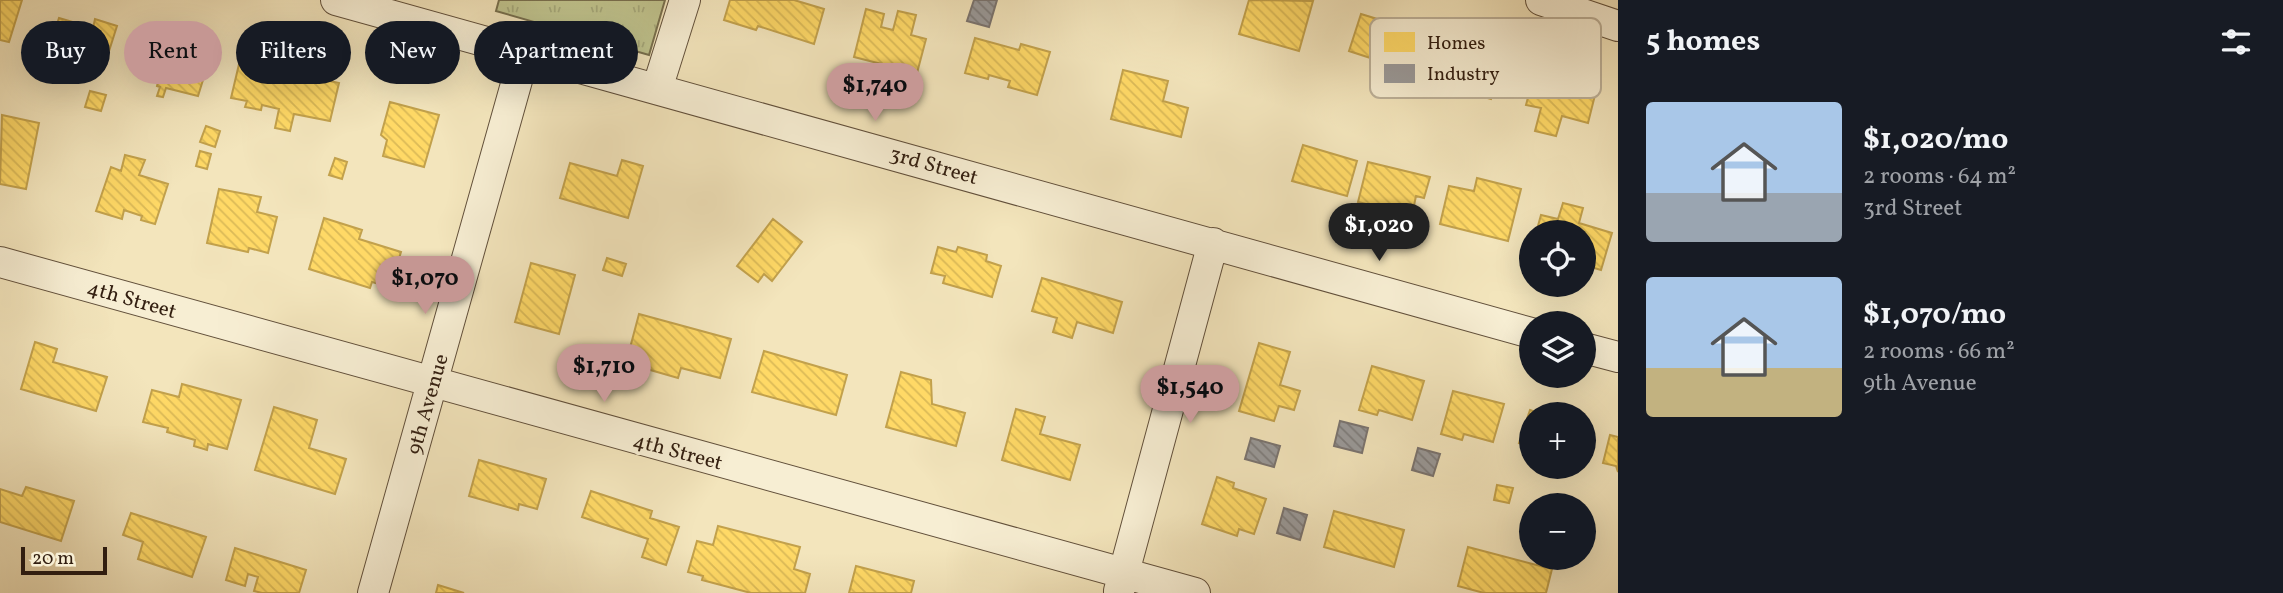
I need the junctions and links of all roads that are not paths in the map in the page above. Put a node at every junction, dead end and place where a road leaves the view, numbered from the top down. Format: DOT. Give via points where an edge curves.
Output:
graph roads {
  1 [pos="336,0"];
  2 [pos="685,0"];
  3 [pos="1557,3"];
  4 [pos="1597,18"];
  5 [pos="1601,20"];
  6 [pos="1618,26"];
  7 [pos="474,38"];
  8 [pos="516,84"];
  9 [pos="638,84"];
  10 [pos="657,89"];
  11 [pos="1213,243"];
  12 [pos="0,262"];
  13 [pos="1519,330"];
  14 [pos="1596,351"];
  15 [pos="1618,357"];
  16 [pos="433,383"];
  17 [pos="1121,583"];
  18 [pos="373,593"];
  19 [pos="1195,593"];
  1 -- 7 [label="street, 3rd Street"];
  2 -- 10 [label="street"];
  3 -- 4 [label="street"];
  5 -- 6 [label="street"];
  8 -- 16 [label="street, 9th Avenue"];
  9 -- 10 [label="street, 3rd Street"];
  10 -- 11 [label="street, 3rd Street"];
  11 -- 13 [label="street, 3rd Street"];
  11 -- 17 [label="street"];
  12 -- 16 [label="street, 4th Street"];
  14 -- 15 [label="street"];
  16 -- 17 [label="street, 4th Street"];
  16 -- 18 [label="street, 9th Avenue"];
  17 -- 19 [label="street, 4th Street"];
}
